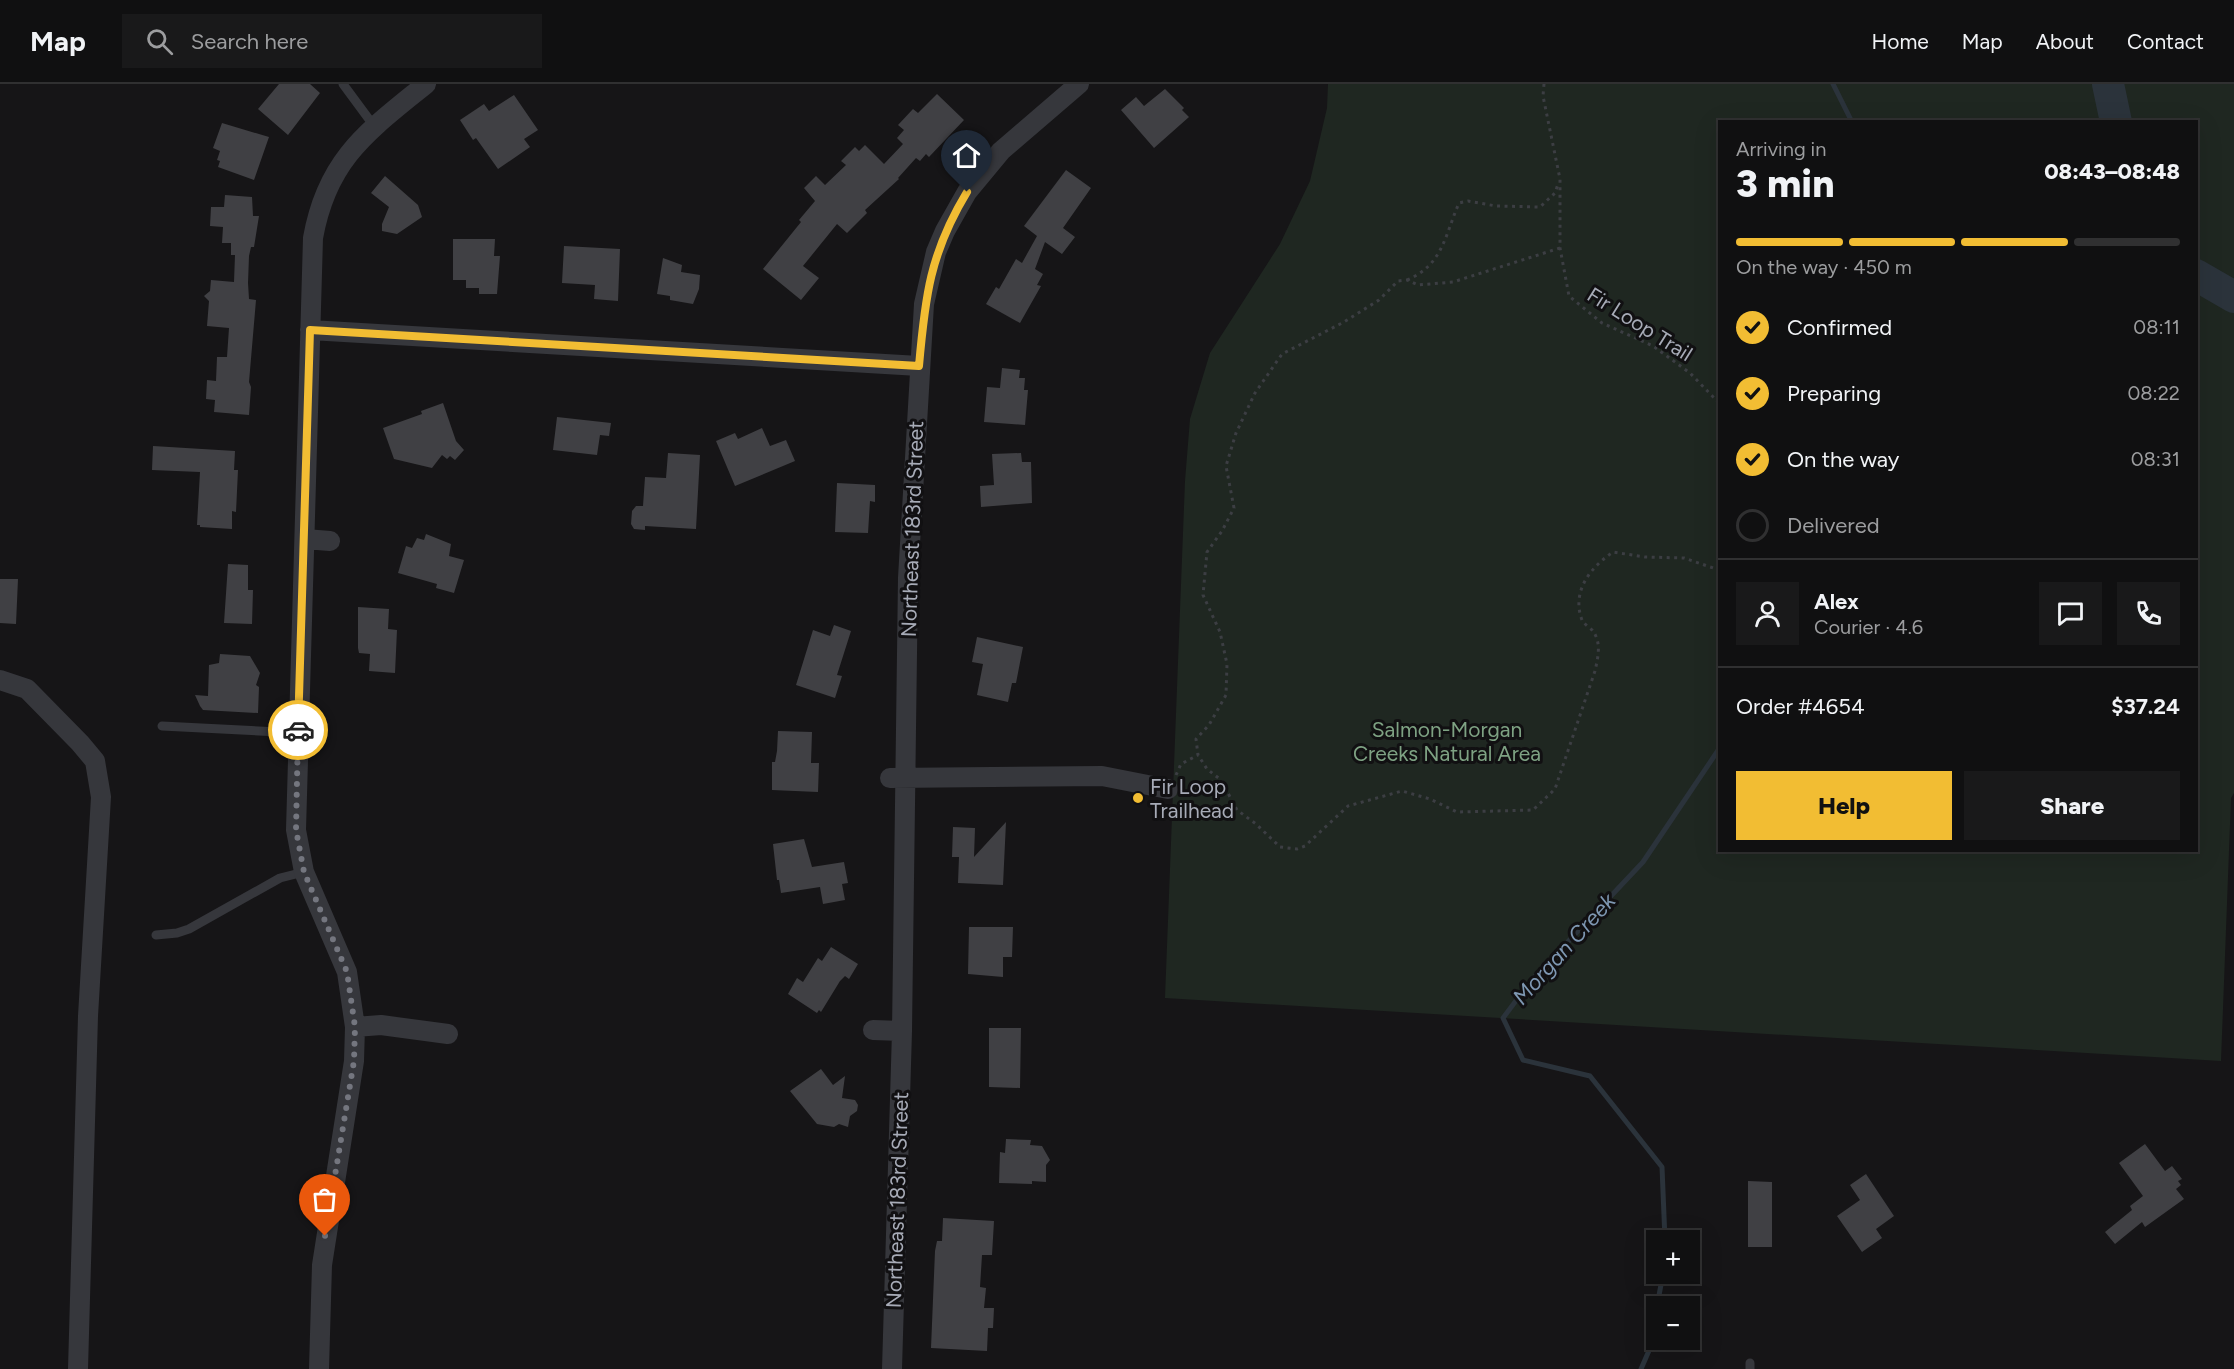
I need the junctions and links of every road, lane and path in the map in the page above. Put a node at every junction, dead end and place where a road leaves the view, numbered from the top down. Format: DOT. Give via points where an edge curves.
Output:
graph roads {
  1 [pos="343,84"];
  2 [pos="426,84"];
  3 [pos="1079,84"];
  4 [pos="1544,84"];
  5 [pos="374,126"];
  6 [pos="1560,179"];
  7 [pos="1560,248"];
  8 [pos="1407,280"];
  9 [pos="310,330"];
  10 [pos="919,366"];
  11 [pos="1718,401"];
  12 [pos="305,539"];
  13 [pos="330,541"];
  14 [pos="1718,570"];
  15 [pos="0,680"];
  16 [pos="162,726"];
  17 [pos="298,733"];
  18 [pos="1198,755"];
  19 [pos="897,778"];
  20 [pos="1168,789"];
  21 [pos="304,872"];
  22 [pos="156,936"];
  23 [pos="355,1027"];
  24 [pos="873,1030"];
  25 [pos="902,1030"];
  26 [pos="448,1034"];
  27 [pos="78,1369"];
  28 [pos="318,1369"];
  29 [pos="892,1369"];
  1 -- 5 [label="lane"];
  2 -- 5 [label="street"];
  3 -- 10 [label="street, Northeast 183rd Street" via="1001,151 977,177 955,211 931,269"];
  4 -- 6 [label="path, Fir Loop Trail"];
  5 -- 9 [label="street" via="344,158 322,201 314,238"];
  6 -- 7 [label="path, Fir Loop Trail"];
  6 -- 8 [label="path" via="1555,193 1540,207 1468,201 1459,204 1438,257"];
  7 -- 8 [label="path" via="1453,282 1418,285"];
  7 -- 11 [label="path, Fir Loop Trail" via="1569,296 1602,323 1653,346 1690,373"];
  8 -- 18 [label="path" via="1398,281 1379,300 1344,322 1282,354 1236,433 1226,466 1234,508 1207,552 1203,594 1220,632 1227,664 1226,695 1196,739"];
  9 -- 10 [label="street"];
  9 -- 12 [label="street"];
  10 -- 19 [label="street, Northeast 183rd Street"];
  12 -- 13 [label="street"];
  12 -- 17 [label="street"];
  14 -- 18 [label="path" via="1684,558 1613,552 1594,565 1582,585 1580,604 1583,621 1594,633 1600,651 1555,789 1533,810 1457,812 1402,791 1348,806 1305,846 1280,848 1237,810 1221,780"];
  15 -- 27 [label="street" via="27,689 95,761 101,797 88,1016"];
  16 -- 17 [label="lane"];
  17 -- 21 [label="street" via="296,830"];
  18 -- 20 [label="path" via="1181,764"];
  19 -- 20 [label="street" via="1102,776"];
  19 -- 25 [label="street, Northeast 183rd Street"];
  21 -- 22 [label="lane" via="280,878 189,929"];
  21 -- 23 [label="street" via="347,972"];
  23 -- 26 [label="street" via="381,1024"];
  23 -- 28 [label="street" via="354,1061 322,1265"];
  24 -- 25 [label="street"];
  25 -- 29 [label="street, Northeast 183rd Street"];
}
